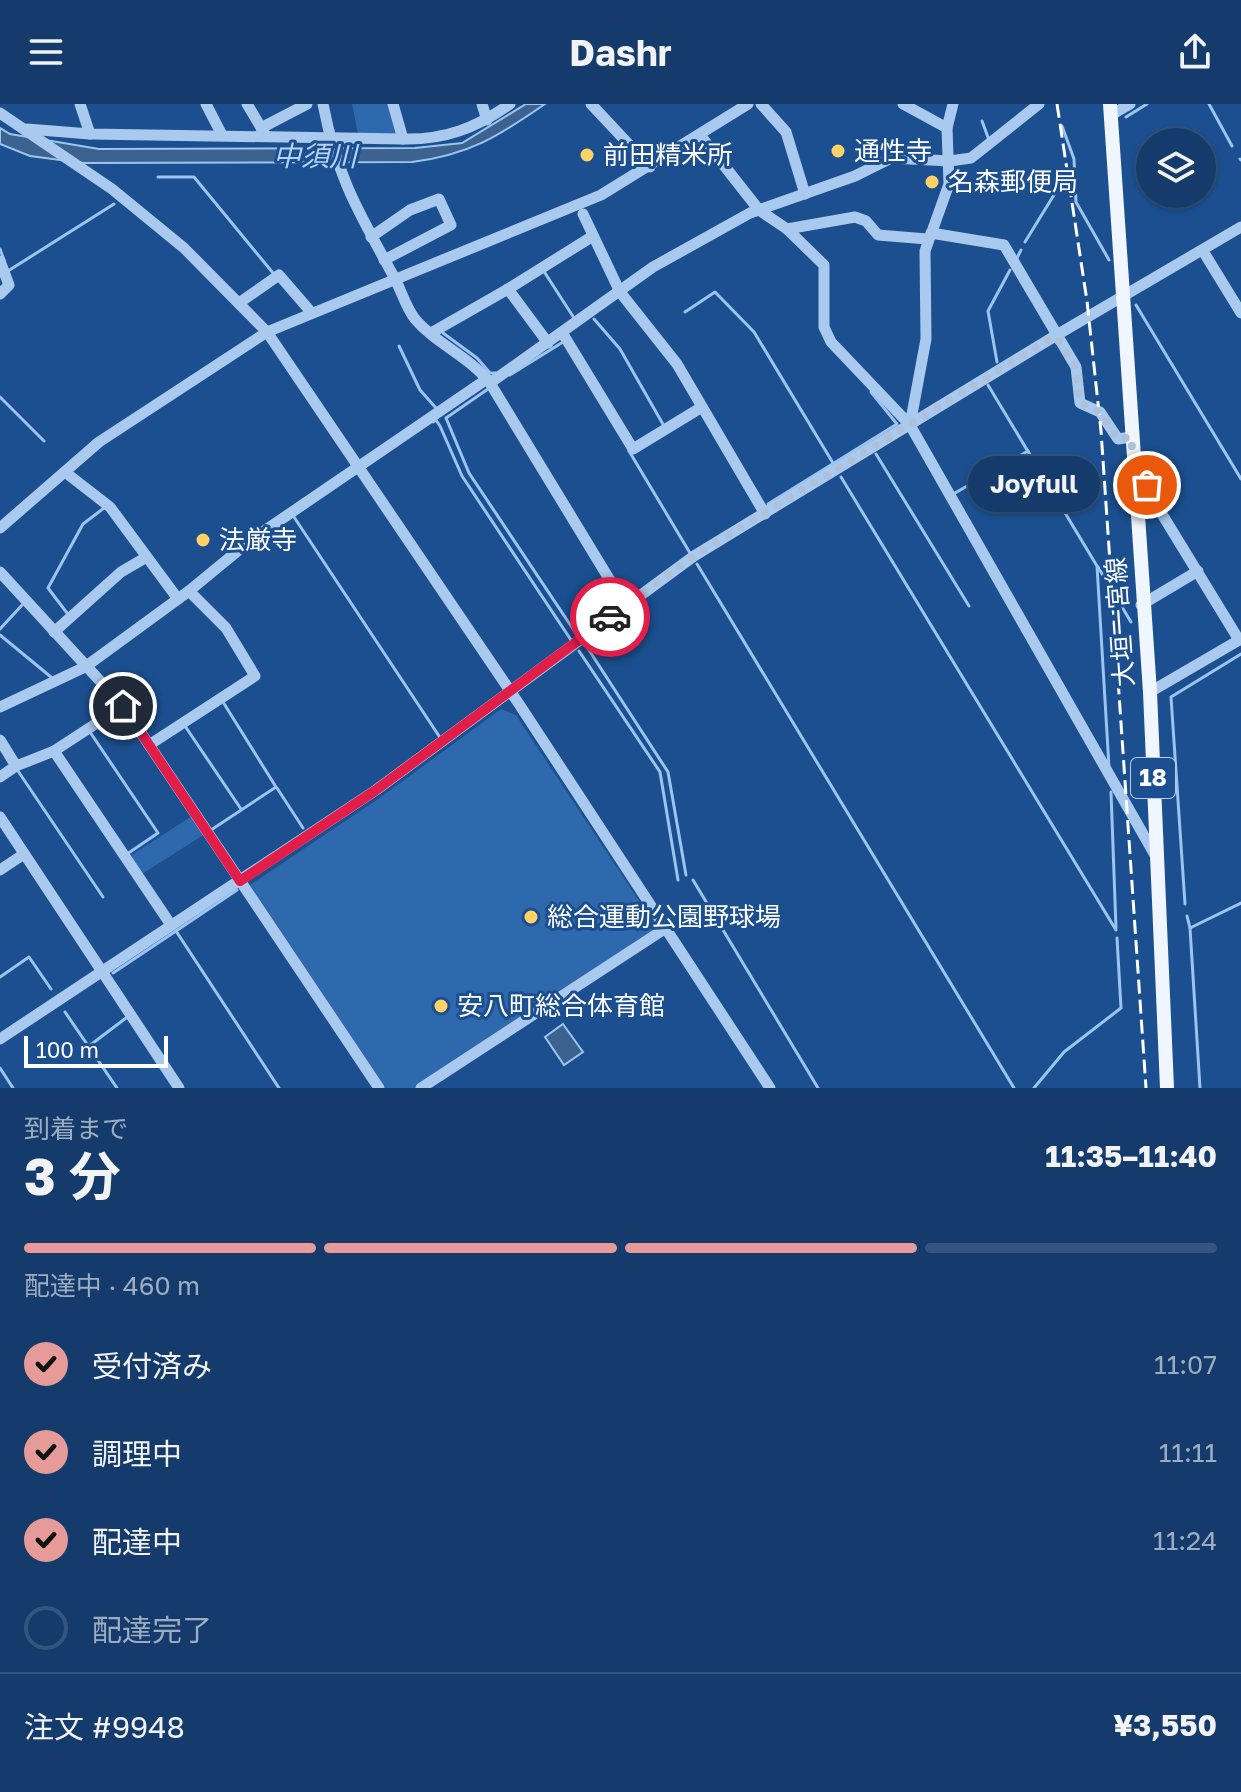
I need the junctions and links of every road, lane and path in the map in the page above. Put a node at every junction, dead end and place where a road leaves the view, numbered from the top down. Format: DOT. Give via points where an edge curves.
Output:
graph roads {
  1 [pos="80,104"];
  2 [pos="206,104"];
  3 [pos="247,104"];
  4 [pos="307,104"];
  5 [pos="323,104"];
  6 [pos="393,104"];
  7 [pos="482,104"];
  8 [pos="510,104"];
  9 [pos="591,104"];
  10 [pos="748,104"];
  11 [pos="761,104"];
  12 [pos="903,104"];
  13 [pos="953,104"];
  14 [pos="1039,104"];
  15 [pos="1130,104"];
  16 [pos="1110,110"];
  17 [pos="0,113"];
  18 [pos="487,120"];
  19 [pos="947,128"];
  20 [pos="23,129"];
  21 [pos="264,131"];
  22 [pos="90,134"];
  23 [pos="66,135"];
  24 [pos="222,135"];
  25 [pos="700,135"];
  26 [pos="403,139"];
  27 [pos="331,141"];
  28 [pos="57,151"];
  29 [pos="950,161"];
  30 [pos="650,167"];
  31 [pos="805,194"];
  32 [pos="601,195"];
  33 [pos="564,210"];
  34 [pos="759,210"];
  35 [pos="583,214"];
  36 [pos="1241,227"];
  37 [pos="787,229"];
  38 [pos="593,236"];
  39 [pos="929,236"];
  40 [pos="371,237"];
  41 [pos="1203,251"];
  42 [pos="384,260"];
  43 [pos="0,261"];
  44 [pos="395,278"];
  45 [pos="508,289"];
  46 [pos="620,292"];
  47 [pos="0,294"];
  48 [pos="1122,298"];
  49 [pos="239,303"];
  50 [pos="311,312"];
  51 [pos="1241,313"];
  52 [pos="267,332"];
  53 [pos="431,333"];
  54 [pos="563,334"];
  55 [pos="1055,336"];
  56 [pos="548,343"];
  57 [pos="489,381"];
  58 [pos="702,407"];
  59 [pos="910,425"];
  60 [pos="1131,437"];
  61 [pos="359,467"];
  62 [pos="1134,468"];
  63 [pos="65,472"];
  64 [pos="765,514"];
  65 [pos="3,521"];
  66 [pos="145,558"];
  67 [pos="1198,571"];
  68 [pos="0,572"];
  69 [pos="189,591"];
  70 [pos="178,599"];
  71 [pos="625,605"];
  72 [pos="1141,605"];
  73 [pos="54,632"];
  74 [pos="1240,639"];
  75 [pos="85,667"];
  76 [pos="1150,692"];
  77 [pos="512,693"];
  78 [pos="123,706"];
  79 [pos="0,707"];
  80 [pos="0,740"];
  81 [pos="149,745"];
  82 [pos="54,751"];
  83 [pos="16,766"];
  84 [pos="0,777"];
  85 [pos="0,817"];
  86 [pos="24,854"];
  87 [pos="1155,855"];
  88 [pos="0,870"];
  89 [pos="240,881"];
  90 [pos="171,925"];
  91 [pos="666,928"];
  92 [pos="102,972"];
  93 [pos="0,1039"];
  94 [pos="179,1088"];
  95 [pos="379,1088"];
  96 [pos="421,1088"];
  97 [pos="770,1088"];
  98 [pos="1167,1088"];
  1 -- 22 [label="street"];
  2 -- 24 [label="street"];
  3 -- 21 [label="street"];
  4 -- 21 [label="street"];
  5 -- 27 [label="street"];
  6 -- 26 [label="street"];
  7 -- 18 [label="street"];
  8 -- 18 [label="street"];
  9 -- 30 [label="street"];
  10 -- 25 [label="street"];
  11 -- 31 [label="street" via="786,132"];
  12 -- 19 [label="street"];
  13 -- 19 [label="street"];
  14 -- 29 [label="street" via="971,158"];
  15 -- 16 [label="street"];
  16 -- 48 [label="main road, 大垣一宮線 / 18"];
  17 -- 20 [label="street"];
  18 -- 26 [label="street" via="435,140"];
  19 -- 29 [label="street"];
  20 -- 23 [label="street"];
  20 -- 28 [label="street"];
  21 -- 24 [label="street"];
  21 -- 27 [label="street"];
  22 -- 23 [label="street"];
  22 -- 24 [label="street"];
  23 -- 28 [label="street"];
  25 -- 30 [label="street"];
  25 -- 34 [label="street"];
  26 -- 27 [label="street"];
  27 -- 40 [label="street" via="350,200"];
  28 -- 49 [label="street" via="184,248"];
  29 -- 31 [label="street" via="891,158"];
  29 -- 39 [label="street" via="949,184"];
  30 -- 32 [label="street"];
  31 -- 34 [label="street"];
  32 -- 33 [label="street"];
  32 -- 35 [label="street"];
  33 -- 35 [label="street"];
  33 -- 44 [label="street"];
  34 -- 37 [label="street"];
  34 -- 46 [label="street" via="686,247"];
  35 -- 38 [label="street"];
  36 -- 41 [label="street"];
  37 -- 39 [label="street" via="855,217 878,235"];
  37 -- 59 [label="street" via="824,265 824,327 831,342"];
  38 -- 45 [label="street"];
  38 -- 46 [label="street"];
  39 -- 55 [label="street" via="1004,245"];
  39 -- 59 [label="street" via="926,339"];
  40 -- 42 [label="street"];
  40 -- 42 [label="street" via="410,210 439,199 451,225"];
  41 -- 48 [label="street"];
  41 -- 51 [label="street"];
  42 -- 44 [label="street"];
  43 -- 47 [label="street" via="9,285"];
  44 -- 50 [label="street"];
  44 -- 53 [label="street" via="410,311"];
  45 -- 53 [label="street"];
  45 -- 56 [label="street"];
  46 -- 54 [label="street"];
  46 -- 58 [label="street" via="677,364"];
  48 -- 55 [label="street"];
  48 -- 60 [label="main road, 大垣一宮線 / 18"];
  49 -- 50 [label="street" via="279,275"];
  49 -- 52 [label="street"];
  50 -- 52 [label="street"];
  52 -- 61 [label="street"];
  52 -- 63 [label="street" via="119,427"];
  53 -- 57 [label="street" via="474,362"];
  54 -- 56 [label="street"];
  54 -- 58 [label="street" via="633,449"];
  55 -- 59 [label="street"];
  55 -- 60 [label="street" via="1076,367 1080,403 1100,412 1118,439"];
  56 -- 57 [label="street"];
  57 -- 61 [label="street"];
  57 -- 71 [label="street"];
  58 -- 64 [label="street"];
  59 -- 64 [label="street"];
  59 -- 87 [label="street"];
  60 -- 62 [label="main road, 大垣一宮線 / 18"];
  61 -- 69 [label="street" via="251,540"];
  61 -- 77 [label="street"];
  62 -- 67 [label="street"];
  62 -- 72 [label="main road, 大垣一宮線 / 18"];
  63 -- 65 [label="street"];
  63 -- 66 [label="street" via="110,507"];
  64 -- 71 [label="street"];
  66 -- 70 [label="street"];
  66 -- 73 [label="street" via="121,572"];
  67 -- 72 [label="street"];
  67 -- 74 [label="street"];
  68 -- 73 [label="street"];
  69 -- 70 [label="street"];
  69 -- 81 [label="street" via="226,628 255,676"];
  70 -- 75 [label="street"];
  71 -- 77 [label="street"];
  72 -- 76 [label="main road, 大垣一宮線 / 18"];
  73 -- 75 [label="street"];
  74 -- 76 [label="street"];
  75 -- 78 [label="street"];
  75 -- 79 [label="street"];
  76 -- 87 [label="main road, 大垣一宮線 / 18"];
  77 -- 89 [label="street"];
  77 -- 91 [label="street"];
  78 -- 81 [label="street"];
  78 -- 82 [label="street"];
  80 -- 83 [label="street"];
  81 -- 89 [label="street"];
  82 -- 83 [label="street"];
  82 -- 90 [label="street"];
  83 -- 84 [label="street"];
  85 -- 86 [label="street"];
  86 -- 88 [label="street"];
  86 -- 92 [label="street"];
  87 -- 98 [label="main road, 大垣一宮線 / 18"];
  89 -- 90 [label="street"];
  89 -- 95 [label="street"];
  90 -- 92 [label="street"];
  91 -- 96 [label="street"];
  91 -- 97 [label="street"];
  92 -- 93 [label="street"];
  92 -- 94 [label="street"];
}
